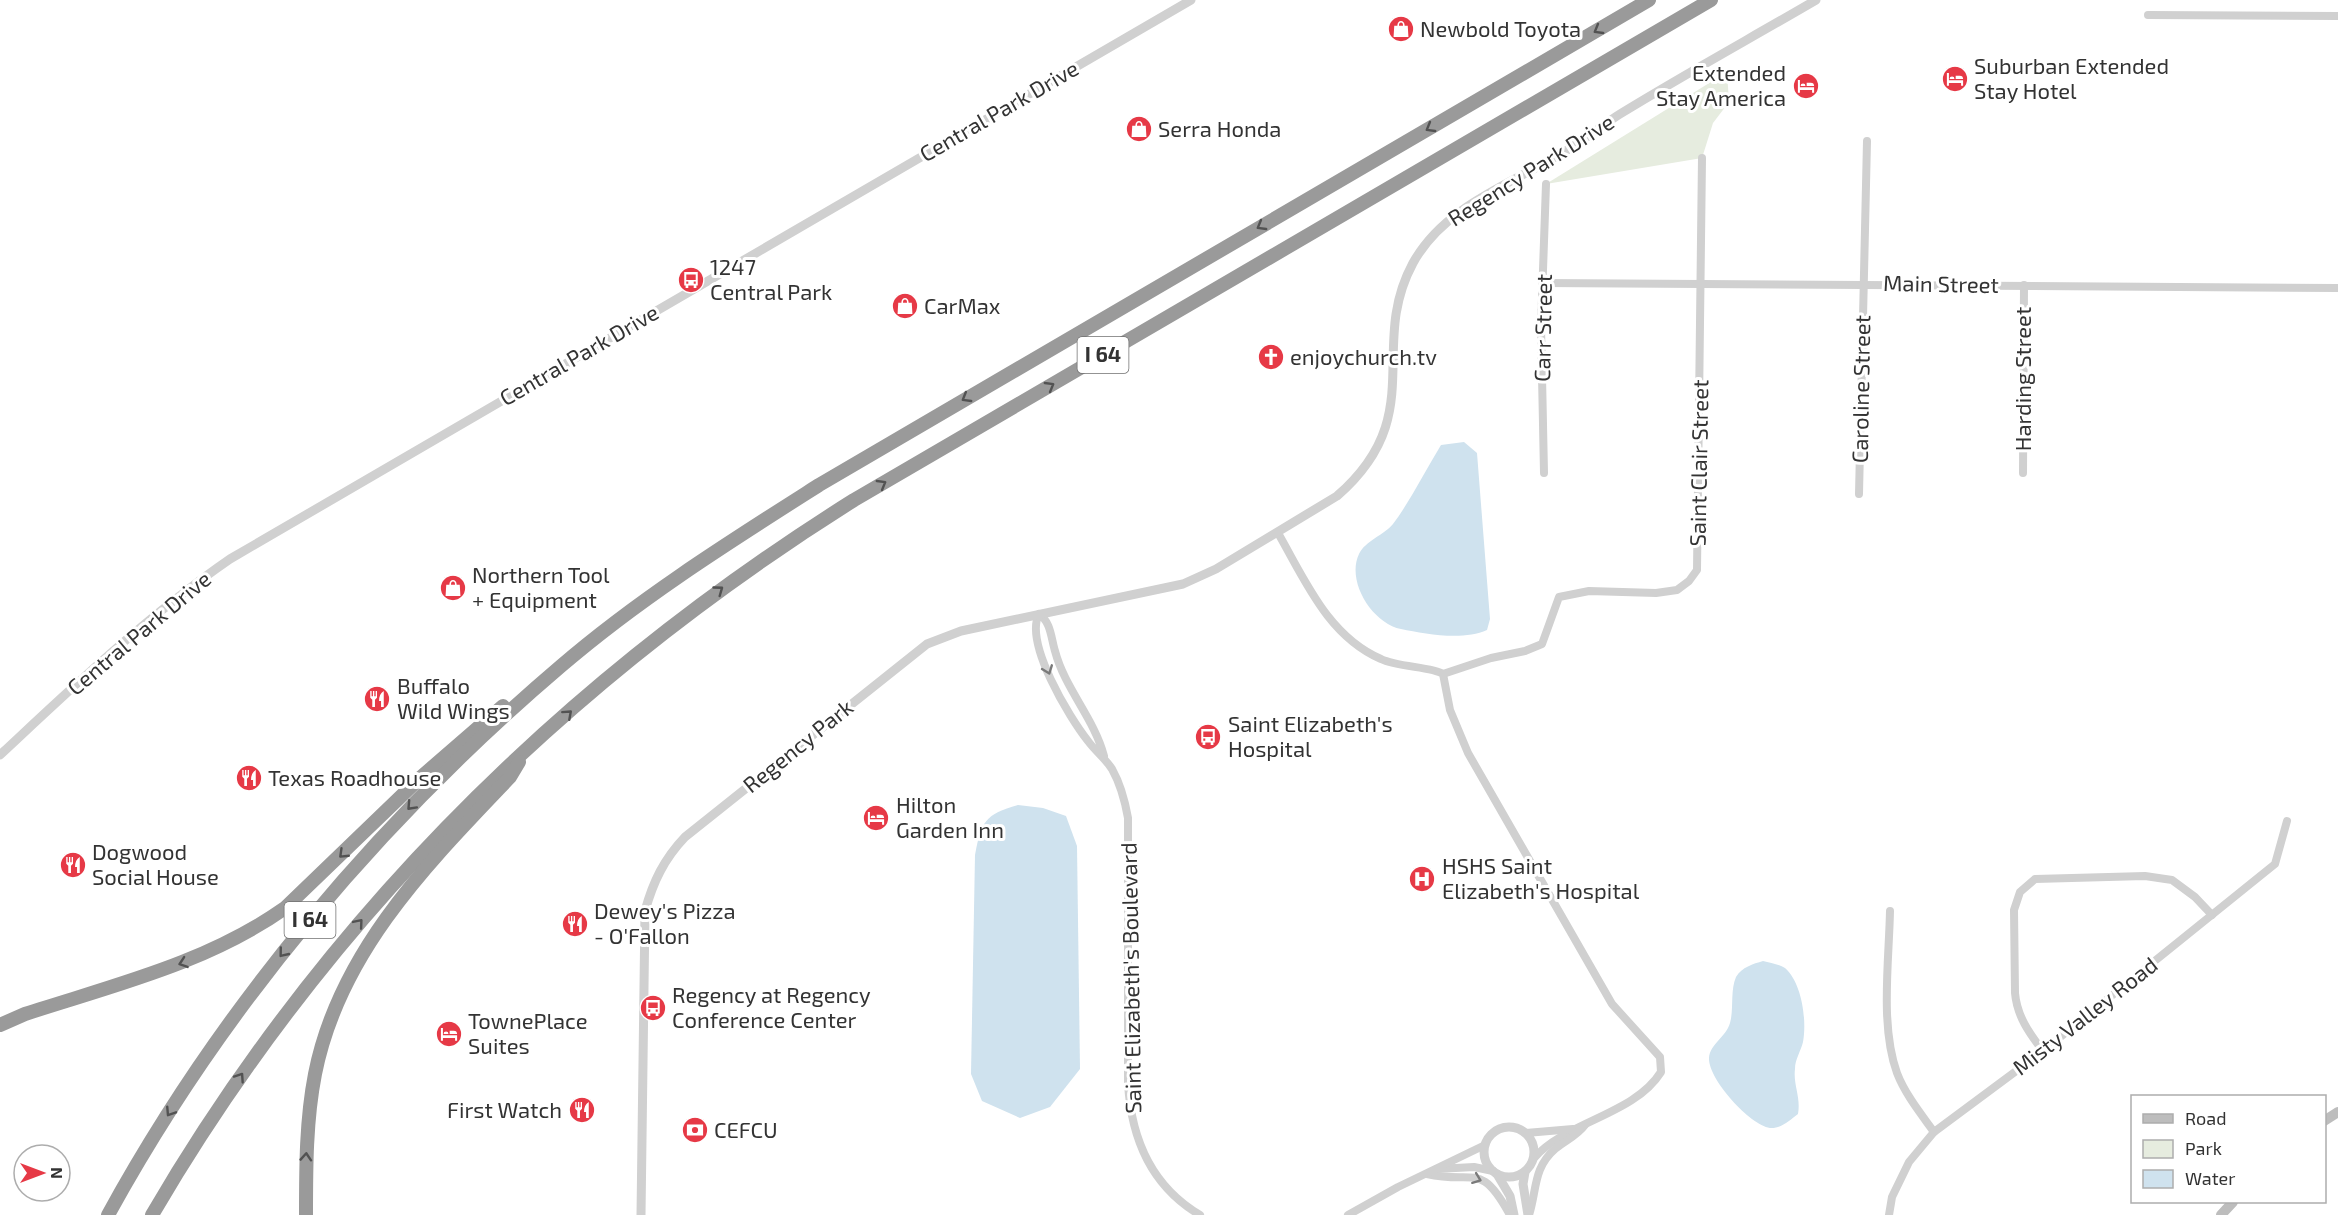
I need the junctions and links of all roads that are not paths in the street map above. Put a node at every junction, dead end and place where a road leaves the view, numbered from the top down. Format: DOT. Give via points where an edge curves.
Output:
graph roads {
  1 [pos="1191,0"];
  2 [pos="1649,0"];
  3 [pos="1711,0"];
  4 [pos="1816,0"];
  5 [pos="2148,15"];
  6 [pos="2338,16"];
  7 [pos="1867,141"];
  8 [pos="1702,158"];
  9 [pos="1546,184"];
  10 [pos="1700,282"];
  11 [pos="1543,283"];
  12 [pos="1864,283"];
  13 [pos="2024,285"];
  14 [pos="2338,288"];
  15 [pos="2022,472"];
  16 [pos="1544,473"];
  17 [pos="1859,494"];
  18 [pos="1278,533"];
  19 [pos="1039,614"];
  20 [pos="561,666"];
  21 [pos="1443,674"];
  22 [pos="524,753"];
  23 [pos="0,755"];
  24 [pos="1104,756"];
  25 [pos="2288,821"];
  26 [pos="1890,911"];
  27 [pos="2212,915"];
  28 [pos="0,1025"];
  29 [pos="2043,1051"];
  30 [pos="2338,1112"];
  31 [pos="2326,1121"];
  32 [pos="1587,1123"];
  33 [pos="1573,1129"];
  34 [pos="1934,1132"];
  35 [pos="1526,1133"];
  36 [pos="1485,1145"];
  37 [pos="1534,1158"];
  38 [pos="1437,1170"];
  39 [pos="1525,1172"];
  40 [pos="1495,1173"];
  41 [pos="1427,1174"];
  42 [pos="2231,1203"];
  43 [pos="108,1215"];
  44 [pos="152,1215"];
  45 [pos="306,1215"];
  46 [pos="641,1215"];
  47 [pos="1200,1215"];
  48 [pos="1348,1215"];
  49 [pos="1512,1215"];
  50 [pos="1529,1215"];
  51 [pos="1889,1215"];
  52 [pos="2221,1215"];
  1 -- 23 [label="street, Central Park Drive" via="248,548 166,604"];
  2 -- 20 [label="highway, I 64, one-way" via="819,484 689,570"];
  22 -- 3 [label="highway, I 64, one-way" via="667,628 799,534"];
  4 -- 18 [label="street, Regency Park Drive" via="1460,211 1440,228 1413,263 1403,288 1396,321 1392,406 1385,434 1354,481 1320,508"];
  5 -- 6 [label="street"];
  7 -- 12 [label="street, Caroline Street"];
  8 -- 10 [label="street, Saint Clair Street"];
  9 -- 11 [label="street, Carr Street"];
  10 -- 11 [label="street, Main Street"];
  10 -- 12 [label="street, Main Street"];
  10 -- 21 [label="street, Saint Clair Street" via="1697,570 1677,590 1589,591 1559,597 1542,644"];
  11 -- 16 [label="street, Carr Street"];
  12 -- 13 [label="street, Main Street"];
  12 -- 17 [label="street, Caroline Street"];
  13 -- 14 [label="street, Main Street"];
  13 -- 15 [label="street, Harding Street"];
  18 -- 19 [label="street, Regency Park" via="1183,584"];
  18 -- 21 [label="street" via="1329,619 1353,643 1382,660"];
  19 -- 24 [label="street, Saint Elizabeth's Boulevard" via="1048,623 1062,670 1099,737"];
  19 -- 24 [label="street, Saint Elizabeth's Boulevard, one-way" via="1036,629 1051,679 1089,743"];
  19 -- 46 [label="street, Regency Park" via="961,631 927,644 685,837 666,859 645,911"];
  20 -- 28 [label="highway, one-way" via="534,680 420,778 285,908 259,926 187,962"];
  20 -- 43 [label="highway, I 64, one-way" via="420,797 269,971 196,1072"];
  21 -- 32 [label="street" via="1450,710 1466,750 1612,1004 1662,1063 1648,1086"];
  44 -- 22 [label="highway, I 64, one-way" via="255,1054 328,960 449,824"];
  45 -- 22 [label="highway, one-way" via="306,1163 315,1073 349,977 403,893 510,777"];
  24 -- 47 [label="street, Saint Elizabeth's Boulevard" via="1119,782 1128,818 1128,1083 1132,1122 1154,1173"];
  25 -- 27 [label="street, Misty Valley Road" via="2275,864"];
  26 -- 34 [label="street" via="1888,1032 1898,1073 1918,1112"];
  27 -- 29 [label="street, Misty Valley Road"];
  27 -- 29 [label="street" via="2172,880 2145,876 2035,879 2020,892 2014,910 2015,993 2016,1007"];
  29 -- 34 [label="street, Misty Valley Road"];
  30 -- 31 [label="main road"];
  32 -- 33 [label="street"];
  32 -- 50 [label="street" via="1578,1135 1552,1152 1538,1170"];
  33 -- 35 [label="street"];
  33 -- 37 [label="street"];
  34 -- 51 [label="street, Misty Valley Road" via="1909,1162 1892,1197"];
  35 -- 36 [label="street" via="1516,1128 1500,1129"];
  35 -- 37 [label="street" via="1534,1147"];
  36 -- 38 [label="street"];
  36 -- 40 [label="street" via="1486,1161"];
  37 -- 39 [label="street"];
  38 -- 40 [label="street" via="1474,1167"];
  38 -- 41 [label="street"];
  39 -- 40 [label="street" via="1509,1177"];
  39 -- 50 [label="street" via="1523,1184"];
  40 -- 49 [label="street" via="1510,1196"];
  41 -- 48 [label="street"];
  41 -- 49 [label="street, one-way" via="1483,1180 1502,1196"];
  42 -- 52 [label="main road"];
}
